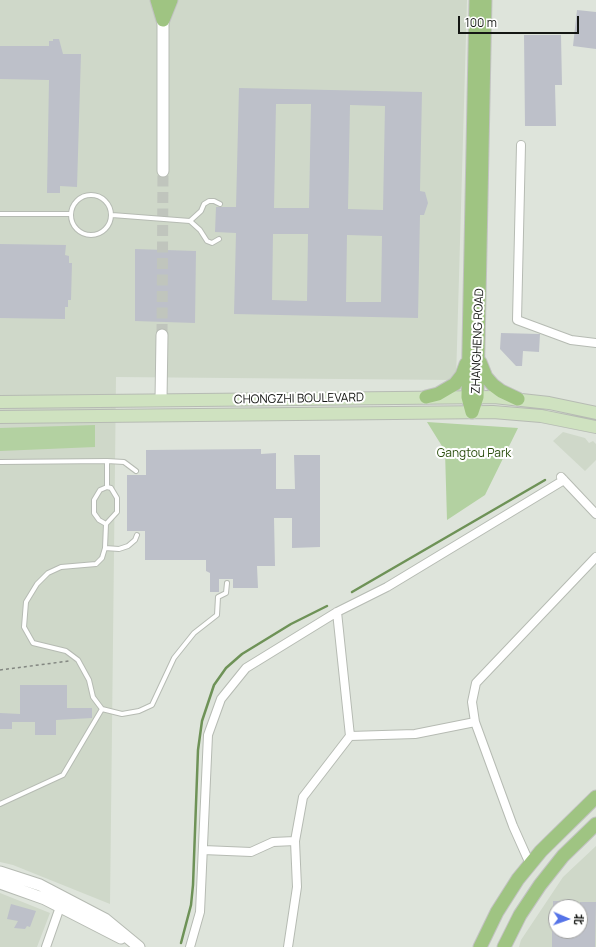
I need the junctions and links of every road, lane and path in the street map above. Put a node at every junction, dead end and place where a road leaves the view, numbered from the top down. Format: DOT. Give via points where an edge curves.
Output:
graph roads {
  1 [pos="157,0"];
  2 [pos="172,0"];
  3 [pos="476,0"];
  4 [pos="485,0"];
  5 [pos="163,20"];
  6 [pos="521,145"];
  7 [pos="162,171"];
  8 [pos="220,204"];
  9 [pos="0,214"];
  10 [pos="71,214"];
  11 [pos="112,215"];
  12 [pos="190,221"];
  13 [pos="219,239"];
  14 [pos="162,335"];
  15 [pos="596,343"];
  16 [pos="473,352"];
  17 [pos="426,397"];
  18 [pos="472,397"];
  19 [pos="518,399"];
  20 [pos="161,400"];
  21 [pos="0,402"];
  22 [pos="472,412"];
  23 [pos="596,413"];
  24 [pos="0,417"];
  25 [pos="596,427"];
  26 [pos="106,461"];
  27 [pos="0,462"];
  28 [pos="136,471"];
  29 [pos="107,487"];
  30 [pos="596,514"];
  31 [pos="106,524"];
  32 [pos="137,535"];
  33 [pos="106,548"];
  34 [pos="596,557"];
  35 [pos="227,583"];
  36 [pos="337,612"];
  37 [pos="78,660"];
  38 [pos="0,670"];
  39 [pos="102,709"];
  40 [pos="475,722"];
  41 [pos="350,736"];
  42 [pos="596,797"];
  43 [pos="0,804"];
  44 [pos="596,824"];
  45 [pos="295,841"];
  46 [pos="203,850"];
  47 [pos="530,864"];
  48 [pos="0,872"];
  49 [pos="0,882"];
  50 [pos="60,907"];
  51 [pos="46,947"];
  52 [pos="139,947"];
  53 [pos="190,947"];
  54 [pos="288,947"];
  55 [pos="480,947"];
  56 [pos="504,947"];
  1 -- 5 [label="main road"];
  2 -- 5 [label="main road"];
  3 -- 16 [label="main road, ZHANGHENG ROAD"];
  4 -- 16 [label="main road, ZHANGHENG ROAD"];
  5 -- 7 [label="street"];
  6 -- 15 [label="street" via="517,320 571,340"];
  8 -- 12 [label="lane" via="209,201"];
  9 -- 10 [label="lane"];
  10 -- 11 [label="lane" via="79,198 94,195 107,202"];
  10 -- 11 [label="lane" via="74,227 80,233 89,236 98,235 105,230"];
  11 -- 12 [label="lane"];
  12 -- 13 [label="lane" via="207,241"];
  14 -- 20 [label="street"];
  16 -- 17 [label="main road" via="456,384 438,394"];
  16 -- 18 [label="main road, ZHANGHENG ROAD"];
  16 -- 19 [label="main road" via="493,385"];
  17 -- 18 [label="main road, CHONGZHI BOULEVARD"];
  17 -- 20 [label="main road, CHONGZHI BOULEVARD"];
  18 -- 19 [label="main road, CHONGZHI BOULEVARD"];
  18 -- 22 [label="main road, ZHANGHENG ROAD"];
  19 -- 23 [label="main road, CHONGZHI BOULEVARD"];
  20 -- 21 [label="main road, CHONGZHI BOULEVARD"];
  22 -- 24 [label="main road, CHONGZHI BOULEVARD"];
  22 -- 25 [label="main road, CHONGZHI BOULEVARD" via="541,416"];
  26 -- 27 [label="lane"];
  26 -- 28 [label="lane" via="124,462"];
  26 -- 29 [label="lane"];
  29 -- 31 [label="lane" via="112,488 117,498 117,512"];
  29 -- 31 [label="lane" via="100,490 94,500 94,513"];
  30 -- 36 [label="street" via="562,479 387,587"];
  31 -- 33 [label="lane"];
  32 -- 33 [label="lane" via="128,546 119,549"];
  33 -- 37 [label="lane" via="96,564 61,568 48,573 37,584 26,602 24,627 33,643 66,651"];
  34 -- 40 [label="street" via="476,683 472,702"];
  35 -- 39 [label="lane" via="226,593 218,597 217,615 194,632 174,658 152,705 139,711 122,714"];
  36 -- 41 [label="street"];
  36 -- 46 [label="street" via="246,668 221,699 208,735"];
  37 -- 38 [label="path"];
  37 -- 39 [label="lane" via="89,680 93,698"];
  39 -- 43 [label="lane" via="63,775"];
  40 -- 41 [label="street" via="415,734"];
  40 -- 47 [label="street" via="513,826"];
  41 -- 45 [label="street" via="303,797"];
  42 -- 47 [label="main road"];
  44 -- 56 [label="main road" via="563,856 540,884"];
  45 -- 46 [label="street" via="273,842 251,852"];
  45 -- 54 [label="street" via="297,887"];
  46 -- 53 [label="street" via="200,912"];
  47 -- 55 [label="main road" via="504,901"];
  48 -- 52 [label="street" via="40,885 105,919"];
  49 -- 50 [label="street"];
  50 -- 51 [label="street"];
  50 -- 52 [label="street"];
}
